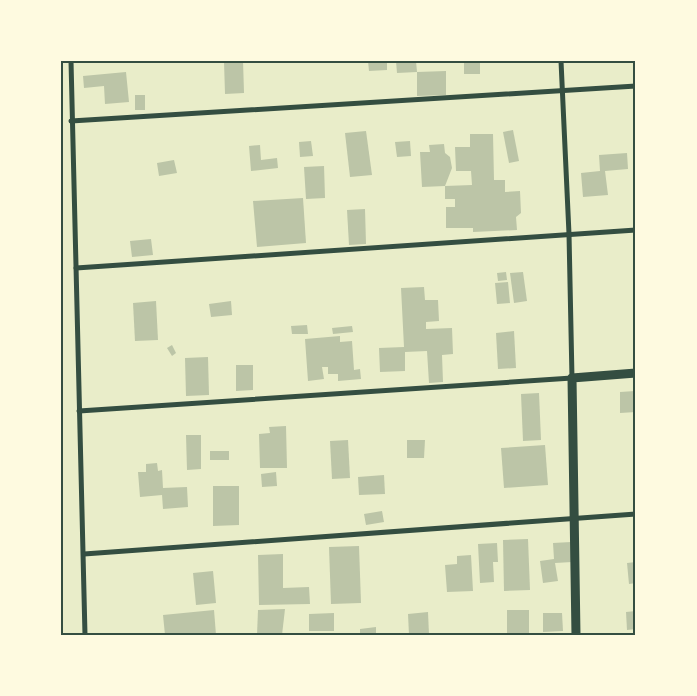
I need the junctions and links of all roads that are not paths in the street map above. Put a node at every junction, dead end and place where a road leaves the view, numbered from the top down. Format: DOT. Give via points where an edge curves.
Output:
graph roads {
  1 [pos="71,61"];
  2 [pos="561,61"];
  3 [pos="636,86"];
  4 [pos="562,90"];
  5 [pos="71,121"];
  6 [pos="636,230"];
  7 [pos="570,234"];
  8 [pos="76,268"];
  9 [pos="636,373"];
  10 [pos="572,378"];
  11 [pos="79,411"];
  12 [pos="636,514"];
  13 [pos="575,518"];
  14 [pos="84,554"];
  15 [pos="85,635"];
  16 [pos="576,635"];
  1 -- 5 [label="street"];
  2 -- 4 [label="street"];
  3 -- 4 [label="street"];
  4 -- 5 [label="street"];
  4 -- 7 [label="street"];
  5 -- 8 [label="street"];
  6 -- 7 [label="street"];
  7 -- 8 [label="street"];
  7 -- 10 [label="street"];
  8 -- 11 [label="street"];
  9 -- 10 [label="street"];
  10 -- 11 [label="street"];
  10 -- 13 [label="street"];
  11 -- 14 [label="street"];
  12 -- 13 [label="street"];
  13 -- 14 [label="street"];
  13 -- 16 [label="street"];
  14 -- 15 [label="street"];
}
